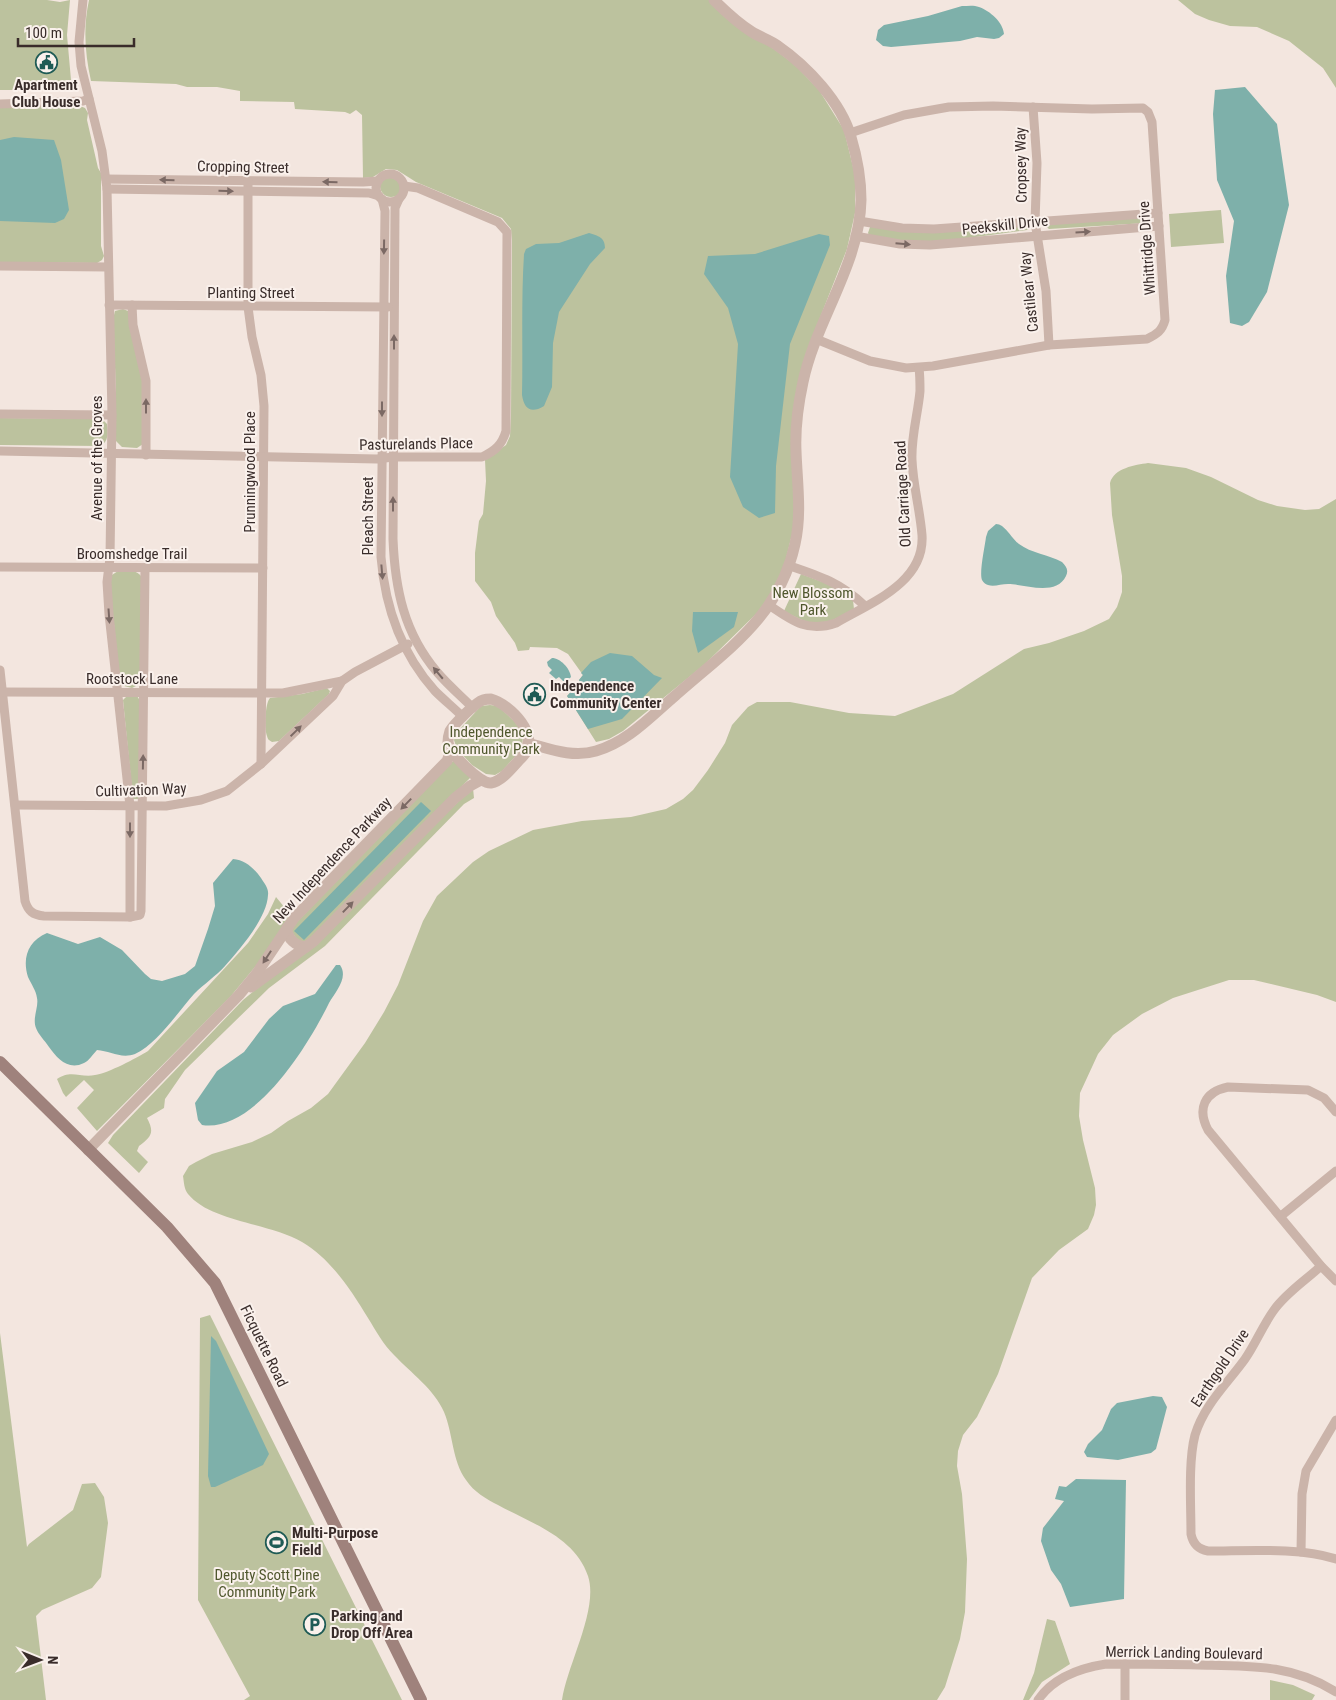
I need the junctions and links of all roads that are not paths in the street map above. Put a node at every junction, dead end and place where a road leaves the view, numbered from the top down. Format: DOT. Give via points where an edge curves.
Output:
graph roads {
  1 [pos="83,0"];
  2 [pos="714,0"];
  3 [pos="89,99"];
  4 [pos="0,104"];
  5 [pos="1032,107"];
  6 [pos="850,132"];
  7 [pos="106,179"];
  8 [pos="248,181"];
  9 [pos="378,181"];
  10 [pos="404,186"];
  11 [pos="107,189"];
  12 [pos="248,192"];
  13 [pos="380,197"];
  14 [pos="399,199"];
  15 [pos="1158,213"];
  16 [pos="859,220"];
  17 [pos="1035,222"];
  18 [pos="1159,226"];
  19 [pos="1036,235"];
  20 [pos="855,236"];
  21 [pos="0,266"];
  22 [pos="108,267"];
  23 [pos="108,305"];
  24 [pos="132,305"];
  25 [pos="248,307"];
  26 [pos="383,307"];
  27 [pos="394,307"];
  28 [pos="816,339"];
  29 [pos="1048,345"];
  30 [pos="919,368"];
  31 [pos="0,414"];
  32 [pos="112,415"];
  33 [pos="0,452"];
  34 [pos="111,452"];
  35 [pos="146,455"];
  36 [pos="264,457"];
  37 [pos="393,457"];
  38 [pos="382,459"];
  39 [pos="0,566"];
  40 [pos="790,566"];
  41 [pos="108,568"];
  42 [pos="145,568"];
  43 [pos="263,568"];
  44 [pos="769,605"];
  45 [pos="865,606"];
  46 [pos="415,641"];
  47 [pos="404,646"];
  48 [pos="0,670"];
  49 [pos="342,682"];
  50 [pos="2,692"];
  51 [pos="117,692"];
  52 [pos="144,692"];
  53 [pos="262,693"];
  54 [pos="473,708"];
  55 [pos="463,717"];
  56 [pos="528,743"];
  57 [pos="451,751"];
  58 [pos="261,764"];
  59 [pos="481,780"];
  60 [pos="15,805"];
  61 [pos="130,806"];
  62 [pos="142,806"];
  63 [pos="130,917"];
  64 [pos="287,928"];
  65 [pos="306,947"];
  66 [pos="239,995"];
  67 [pos="0,1062"];
  68 [pos="1336,1112"];
  69 [pos="88,1150"];
  70 [pos="1336,1171"];
  71 [pos="1281,1216"];
  72 [pos="1321,1266"];
  73 [pos="1336,1280"];
  74 [pos="1336,1420"];
  75 [pos="1301,1552"];
  76 [pos="1336,1558"];
  77 [pos="1125,1664"];
  78 [pos="1336,1692"];
  79 [pos="421,1700"];
  80 [pos="1038,1700"];
  81 [pos="1125,1700"];
  1 -- 3 [label="street, Avenue of the Groves" via="79,42"];
  2 -- 6 [label="street" via="735,20 775,44 808,70"];
  3 -- 4 [label="street" via="82,102"];
  3 -- 7 [label="street, Avenue of the Groves"];
  5 -- 6 [label="street, Whittridge Drive" via="930,109"];
  5 -- 15 [label="street, Whittridge Drive" via="1143,108 1148,112 1152,122"];
  5 -- 17 [label="street, Cropsey Way" via="1037,163"];
  6 -- 16 [label="street" via="860,182"];
  8 -- 7 [label="street, Cropping Street, one-way"];
  7 -- 11 [label="street, Avenue of the Groves"];
  9 -- 8 [label="street, Cropping Street, one-way"];
  8 -- 12 [label="street, Prunningwood Place"];
  9 -- 10 [label="street" via="385,175 394,174"];
  9 -- 13 [label="street"];
  10 -- 14 [label="street"];
  10 -- 37 [label="street, Pasturelands Place" via="418,188 498,222 507,232 506,431 497,450 482,457"];
  11 -- 12 [label="street, Cropping Street, one-way"];
  11 -- 22 [label="street, Avenue of the Groves"];
  12 -- 13 [label="street, Cropping Street" via="369,193"];
  12 -- 25 [label="street, Prunningwood Place"];
  13 -- 14 [label="street" via="391,202"];
  13 -- 26 [label="street, Pleach Street, one-way" via="384,211"];
  14 -- 27 [label="street, Pleach Street" via="395,208"];
  15 -- 17 [label="street, Peekskill Drive"];
  15 -- 18 [label="street, Whittridge Drive"];
  16 -- 17 [label="street, Peekskill Drive" via="925,230"];
  16 -- 20 [label="street"];
  17 -- 19 [label="street, Cropsey Way"];
  19 -- 18 [label="street, Peekskill Drive, one-way"];
  18 -- 29 [label="street, Whittridge Drive" via="1165,320 1158,334 1147,338"];
  20 -- 19 [label="street, Peekskill Drive, one-way" via="913,245"];
  19 -- 29 [label="street, Castilear Way" via="1046,291"];
  20 -- 28 [label="street"];
  21 -- 22 [label="street"];
  22 -- 23 [label="street, Avenue of the Groves"];
  23 -- 24 [label="street, Planting Street"];
  23 -- 32 [label="street, Avenue of the Groves"];
  24 -- 25 [label="street, Planting Street"];
  35 -- 24 [label="street, one-way" via="146,381"];
  25 -- 26 [label="street, Planting Street"];
  25 -- 36 [label="street, Prunningwood Place" via="264,390"];
  26 -- 27 [label="street, Planting Street"];
  26 -- 38 [label="street, Pleach Street, one-way"];
  37 -- 27 [label="street, Pleach Street, one-way"];
  28 -- 30 [label="street, Whittridge Drive" via="876,363"];
  28 -- 40 [label="street" via="803,382 796,426 800,512"];
  29 -- 30 [label="street, Whittridge Drive"];
  30 -- 45 [label="street, Old Carriage Road" via="920,390 912,456 921,549 905,580"];
  31 -- 32 [label="street"];
  32 -- 34 [label="street, Avenue of the Groves"];
  33 -- 34 [label="street, Pasturelands Place"];
  34 -- 35 [label="street, Pasturelands Place"];
  34 -- 41 [label="street, Avenue of the Groves"];
  35 -- 36 [label="street, Pasturelands Place"];
  36 -- 38 [label="street, Pasturelands Place"];
  36 -- 43 [label="street, Prunningwood Place"];
  37 -- 38 [label="street, Pasturelands Place"];
  46 -- 37 [label="street, Pleach Street, one-way" via="405,618 395,576"];
  38 -- 47 [label="street, Pleach Street, one-way" via="383,578 392,617"];
  39 -- 41 [label="street, Broomshedge Trail"];
  40 -- 44 [label="street"];
  40 -- 45 [label="street" via="840,585"];
  41 -- 42 [label="street, Broomshedge Trail"];
  41 -- 51 [label="street, Avenue of the Groves, one-way"];
  42 -- 43 [label="street, Broomshedge Trail"];
  42 -- 52 [label="street"];
  43 -- 53 [label="street, Prunningwood Place"];
  44 -- 45 [label="street, Old Carriage Road" via="795,622 814,628 836,623"];
  44 -- 56 [label="street" via="740,640 632,734 608,747 578,754"];
  46 -- 47 [label="street, Cultivation Way"];
  54 -- 46 [label="street, Pleach Street, one-way" via="436,672"];
  47 -- 49 [label="street, Cultivation Way"];
  47 -- 55 [label="street, Pleach Street" via="435,690"];
  48 -- 50 [label="street"];
  49 -- 53 [label="street, Cultivation Way" via="283,693"];
  58 -- 49 [label="street, Cultivation Way, one-way" via="333,696"];
  50 -- 51 [label="street, Rootstock Lane"];
  50 -- 60 [label="street"];
  51 -- 52 [label="street, Rootstock Lane"];
  51 -- 61 [label="street, Avenue of the Groves"];
  52 -- 53 [label="street, Rootstock Lane"];
  62 -- 52 [label="street, one-way"];
  53 -- 58 [label="street, Prunningwood Place"];
  54 -- 55 [label="street"];
  54 -- 56 [label="street" via="483,700 500,702 516,714 526,730"];
  55 -- 57 [label="street" via="450,732 448,742"];
  56 -- 59 [label="street" via="526,754 500,780 489,783"];
  57 -- 59 [label="street"];
  57 -- 64 [label="street, New Independence Parkway, one-way" via="447,761"];
  58 -- 62 [label="street, Cultivation Way" via="227,791 201,800"];
  65 -- 59 [label="street, New Independence Parkway, one-way" via="455,798"];
  60 -- 61 [label="street, Cultivation Way"];
  60 -- 63 [label="street" via="25,901 32,912 44,916"];
  61 -- 62 [label="street, Cultivation Way"];
  61 -- 63 [label="street, Avenue of the Groves, one-way"];
  62 -- 63 [label="street" via="141,911 140,915"];
  64 -- 65 [label="street" via="289,937"];
  64 -- 66 [label="street, New Independence Parkway, one-way"];
  65 -- 66 [label="street, New Independence Parkway"];
  66 -- 69 [label="street, New Independence Parkway"];
  67 -- 69 [label="main road, Ficquette Road"];
  68 -- 71 [label="street" via="1318,1094 1298,1089 1228,1087 1211,1094 1206,1100 1202,1114 1208,1130"];
  69 -- 79 [label="main road, Ficquette Road" via="167,1227 215,1282"];
  70 -- 71 [label="street"];
  71 -- 72 [label="street"];
  72 -- 73 [label="street"];
  72 -- 75 [label="street, Earthgold Drive" via="1274,1310 1246,1357 1211,1402 1192,1452 1191,1534 1197,1546 1208,1550"];
  74 -- 75 [label="street" via="1310,1462 1305,1477"];
  75 -- 76 [label="street, Earthgold Drive"];
  77 -- 78 [label="street, Merrick Landing Boulevard" via="1277,1668 1302,1675"];
  77 -- 80 [label="street, Merrick Landing Boulevard" via="1091,1666 1072,1673 1050,1686"];
  77 -- 81 [label="street"];
}
